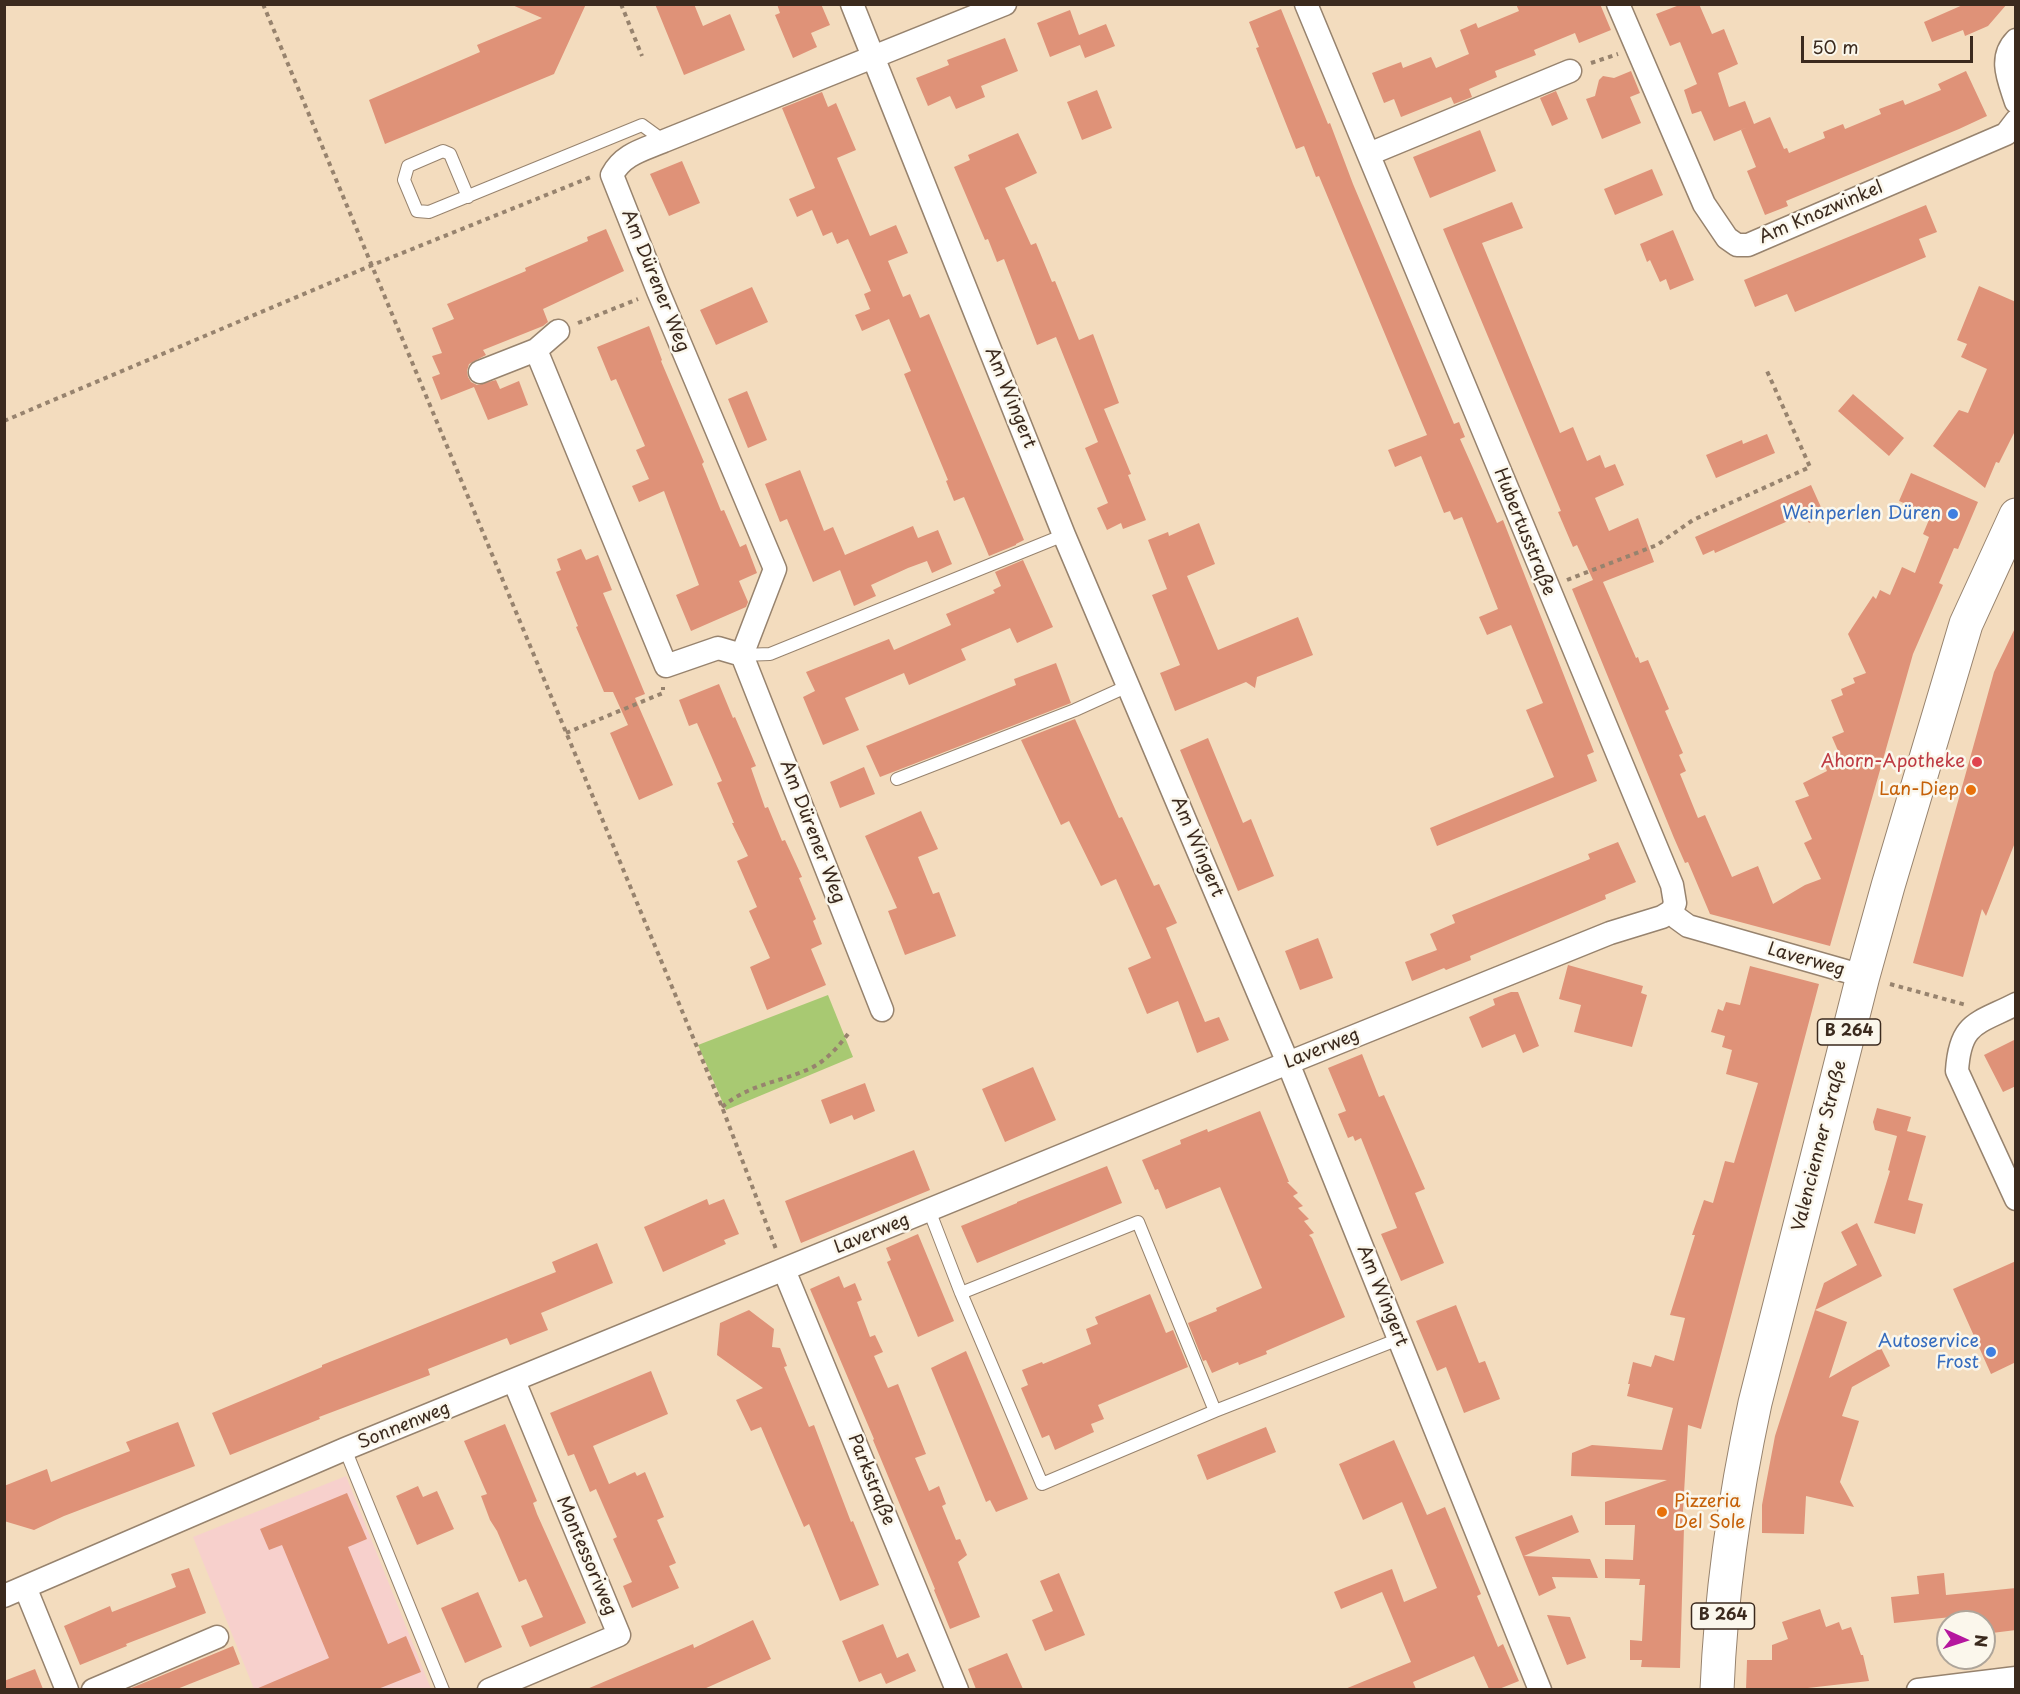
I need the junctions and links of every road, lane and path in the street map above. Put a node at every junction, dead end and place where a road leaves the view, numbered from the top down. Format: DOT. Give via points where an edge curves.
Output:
graph roads {
  1 [pos="262,4"];
  2 [pos="621,4"];
  3 [pos="852,4"];
  4 [pos="1005,4"];
  5 [pos="1306,4"];
  6 [pos="1618,4"];
  7 [pos="2016,40"];
  8 [pos="1635,47"];
  9 [pos="642,56"];
  10 [pos="873,56"];
  11 [pos="1570,71"];
  12 [pos="2016,102"];
  13 [pos="2016,121"];
  14 [pos="664,141"];
  15 [pos="1369,154"];
  16 [pos="612,176"];
  17 [pos="468,197"];
  18 [pos="370,266"];
  19 [pos="658,291"];
  20 [pos="558,331"];
  21 [pos="536,350"];
  22 [pos="1767,371"];
  23 [pos="480,372"];
  24 [pos="4,421"];
  25 [pos="2016,515"];
  26 [pos="1064,535"];
  27 [pos="1547,588"];
  28 [pos="742,655"];
  29 [pos="666,666"];
  30 [pos="1128,686"];
  31 [pos="566,733"];
  32 [pos="897,779"];
  33 [pos="1672,911"];
  34 [pos="1863,976"];
  35 [pos="2016,1004"];
  36 [pos="882,1010"];
  37 [pos="1981,1022"];
  38 [pos="848,1034"];
  39 [pos="1288,1063"];
  40 [pos="722,1107"];
  41 [pos="2016,1199"];
  42 [pos="929,1210"];
  43 [pos="784,1270"];
  44 [pos="961,1293"];
  45 [pos="1399,1339"];
  46 [pos="514,1381"];
  47 [pos="1215,1411"];
  48 [pos="345,1449"];
  49 [pos="25,1587"];
  50 [pos="4,1596"];
  51 [pos="217,1636"];
  52 [pos="2016,1678"];
  53 [pos="68,1689"];
  54 [pos="93,1689"];
  55 [pos="443,1689"];
  56 [pos="489,1689"];
  57 [pos="957,1689"];
  58 [pos="1540,1689"];
  59 [pos="1717,1689"];
  60 [pos="1917,1689"];
  1 -- 18 [label="path"];
  2 -- 9 [label="path"];
  3 -- 10 [label="street, Am Wingert"];
  4 -- 10 [label="street"];
  5 -- 15 [label="street, Hubertusstraße"];
  6 -- 8 [label="street, Am Knozwinkel"];
  7 -- 12 [label="street" via="2005,63"];
  8 -- 11 [label="path"];
  8 -- 13 [label="street, Am Knozwinkel" via="1704,204 1727,238 1737,245 1748,245 2006,134"];
  10 -- 14 [label="street"];
  10 -- 26 [label="street, Am Wingert"];
  11 -- 15 [label="street"];
  14 -- 16 [label="street" via="618,163"];
  14 -- 17 [label="lane" via="642,125"];
  15 -- 27 [label="street, Hubertusstraße"];
  16 -- 18 [label="path" via="588,177"];
  16 -- 19 [label="street, Am Dürener Weg"];
  17 -- 17 [label="lane" via="429,212 417,211 404,180 408,166 443,151 450,154"];
  18 -- 24 [label="path"];
  18 -- 31 [label="path"];
  19 -- 20 [label="path"];
  19 -- 28 [label="street, Am Dürener Weg" via="775,568"];
  20 -- 21 [label="street"];
  21 -- 23 [label="street"];
  21 -- 29 [label="street"];
  22 -- 27 [label="path" via="1809,467 1693,520 1657,545"];
  25 -- 34 [label="main road, Valencienner Straße / B 264" via="1966,624"];
  26 -- 28 [label="lane" via="770,654"];
  26 -- 30 [label="street, Am Wingert"];
  27 -- 33 [label="street, Hubertusstraße" via="1672,885"];
  28 -- 29 [label="street" via="718,648"];
  28 -- 36 [label="street, Am Dürener Weg"];
  29 -- 31 [label="path" via="663,693"];
  30 -- 32 [label="lane"];
  30 -- 39 [label="street, Am Wingert"];
  31 -- 40 [label="path"];
  33 -- 34 [label="street, Laverweg" via="1688,926"];
  33 -- 39 [label="street, Laverweg"];
  34 -- 37 [label="path" via="1973,1007"];
  34 -- 59 [label="main road, Valencienner Straße / B 264" via="1742,1466"];
  35 -- 37 [label="street"];
  37 -- 41 [label="street" via="1964,1035 1957,1071"];
  38 -- 40 [label="path" via="811,1068 745,1091"];
  39 -- 42 [label="street, Laverweg"];
  39 -- 45 [label="street, Am Wingert"];
  40 -- 43 [label="path"];
  42 -- 43 [label="street, Laverweg"];
  42 -- 44 [label="lane"];
  43 -- 46 [label="street, Sonnenweg"];
  43 -- 57 [label="street, Parkstraße"];
  44 -- 47 [label="lane" via="1138,1222"];
  44 -- 47 [label="lane" via="1042,1484"];
  45 -- 47 [label="lane"];
  45 -- 58 [label="street, Am Wingert"];
  46 -- 48 [label="street, Sonnenweg"];
  46 -- 56 [label="street, Montessoriweg" via="619,1635"];
  48 -- 49 [label="street, Sonnenweg"];
  48 -- 55 [label="lane"];
  49 -- 50 [label="street, Sonnenweg"];
  49 -- 53 [label="street"];
  51 -- 54 [label="street"];
  52 -- 60 [label="street"];
}
